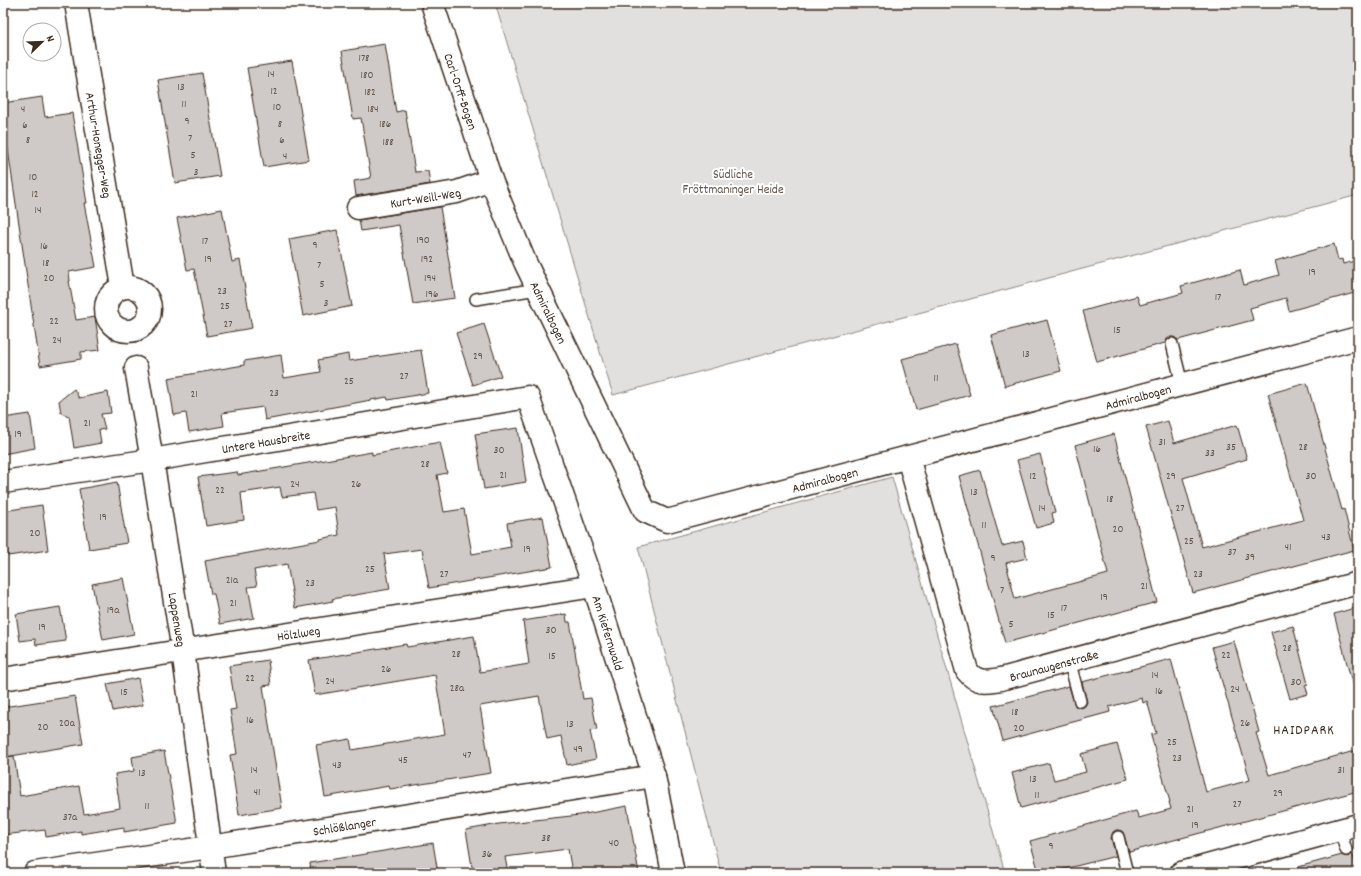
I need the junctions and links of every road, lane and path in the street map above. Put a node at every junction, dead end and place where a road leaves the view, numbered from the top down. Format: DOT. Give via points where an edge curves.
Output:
graph roads {
  1 [pos="76,3"];
  2 [pos="432,3"];
  3 [pos="492,180"];
  4 [pos="358,208"];
  5 [pos="123,287"];
  6 [pos="537,288"];
  7 [pos="476,299"];
  8 [pos="1358,338"];
  9 [pos="1172,344"];
  10 [pos="136,368"];
  11 [pos="1182,384"];
  12 [pos="528,397"];
  13 [pos="908,457"];
  14 [pos="152,460"];
  15 [pos="3,482"];
  16 [pos="1358,583"];
  17 [pos="594,586"];
  18 [pos="183,651"];
  19 [pos="1069,660"];
  20 [pos="3,679"];
  21 [pos="1080,701"];
  22 [pos="654,776"];
  23 [pos="1348,835"];
  24 [pos="1118,837"];
  25 [pos="210,847"];
  26 [pos="35,873"];
  27 [pos="214,873"];
  28 [pos="673,873"];
  29 [pos="1127,873"];
  30 [pos="1180,873"];
  1 -- 5 [label="street, Arthur-Honegger-Weg"];
  2 -- 3 [label="street, Carl-Orff-Bogen"];
  3 -- 4 [label="street, Kurt-Weill-Weg" via="457,192"];
  3 -- 6 [label="street, Admiralbogen"];
  6 -- 7 [label="lane"];
  6 -- 13 [label="street, Admiralbogen" via="645,511 667,521"];
  8 -- 11 [label="street, Admiralbogen"];
  9 -- 11 [label="lane"];
  10 -- 14 [label="street, Lappenweg"];
  11 -- 13 [label="street, Admiralbogen"];
  12 -- 14 [label="street, Untere Hausbreite"];
  12 -- 17 [label="street, Am Kiefernwald"];
  13 -- 19 [label="street, Braunaugenstraße" via="967,672 980,681 989,681"];
  14 -- 15 [label="street, Untere Hausbreite"];
  14 -- 18 [label="street, Lappenweg"];
  16 -- 19 [label="street, Braunaugenstraße"];
  17 -- 18 [label="street, Hölzlweg"];
  17 -- 22 [label="street, Am Kiefernwald"];
  18 -- 20 [label="street, Hölzlweg"];
  18 -- 25 [label="street, Lappenweg"];
  19 -- 21 [label="lane"];
  22 -- 25 [label="street, Schlößlanger"];
  22 -- 28 [label="street, Am Kiefernwald"];
  23 -- 30 [label="street"];
  24 -- 29 [label="lane"];
  25 -- 26 [label="street, Schlößlanger"];
  25 -- 27 [label="street, Lappenweg"];
}
